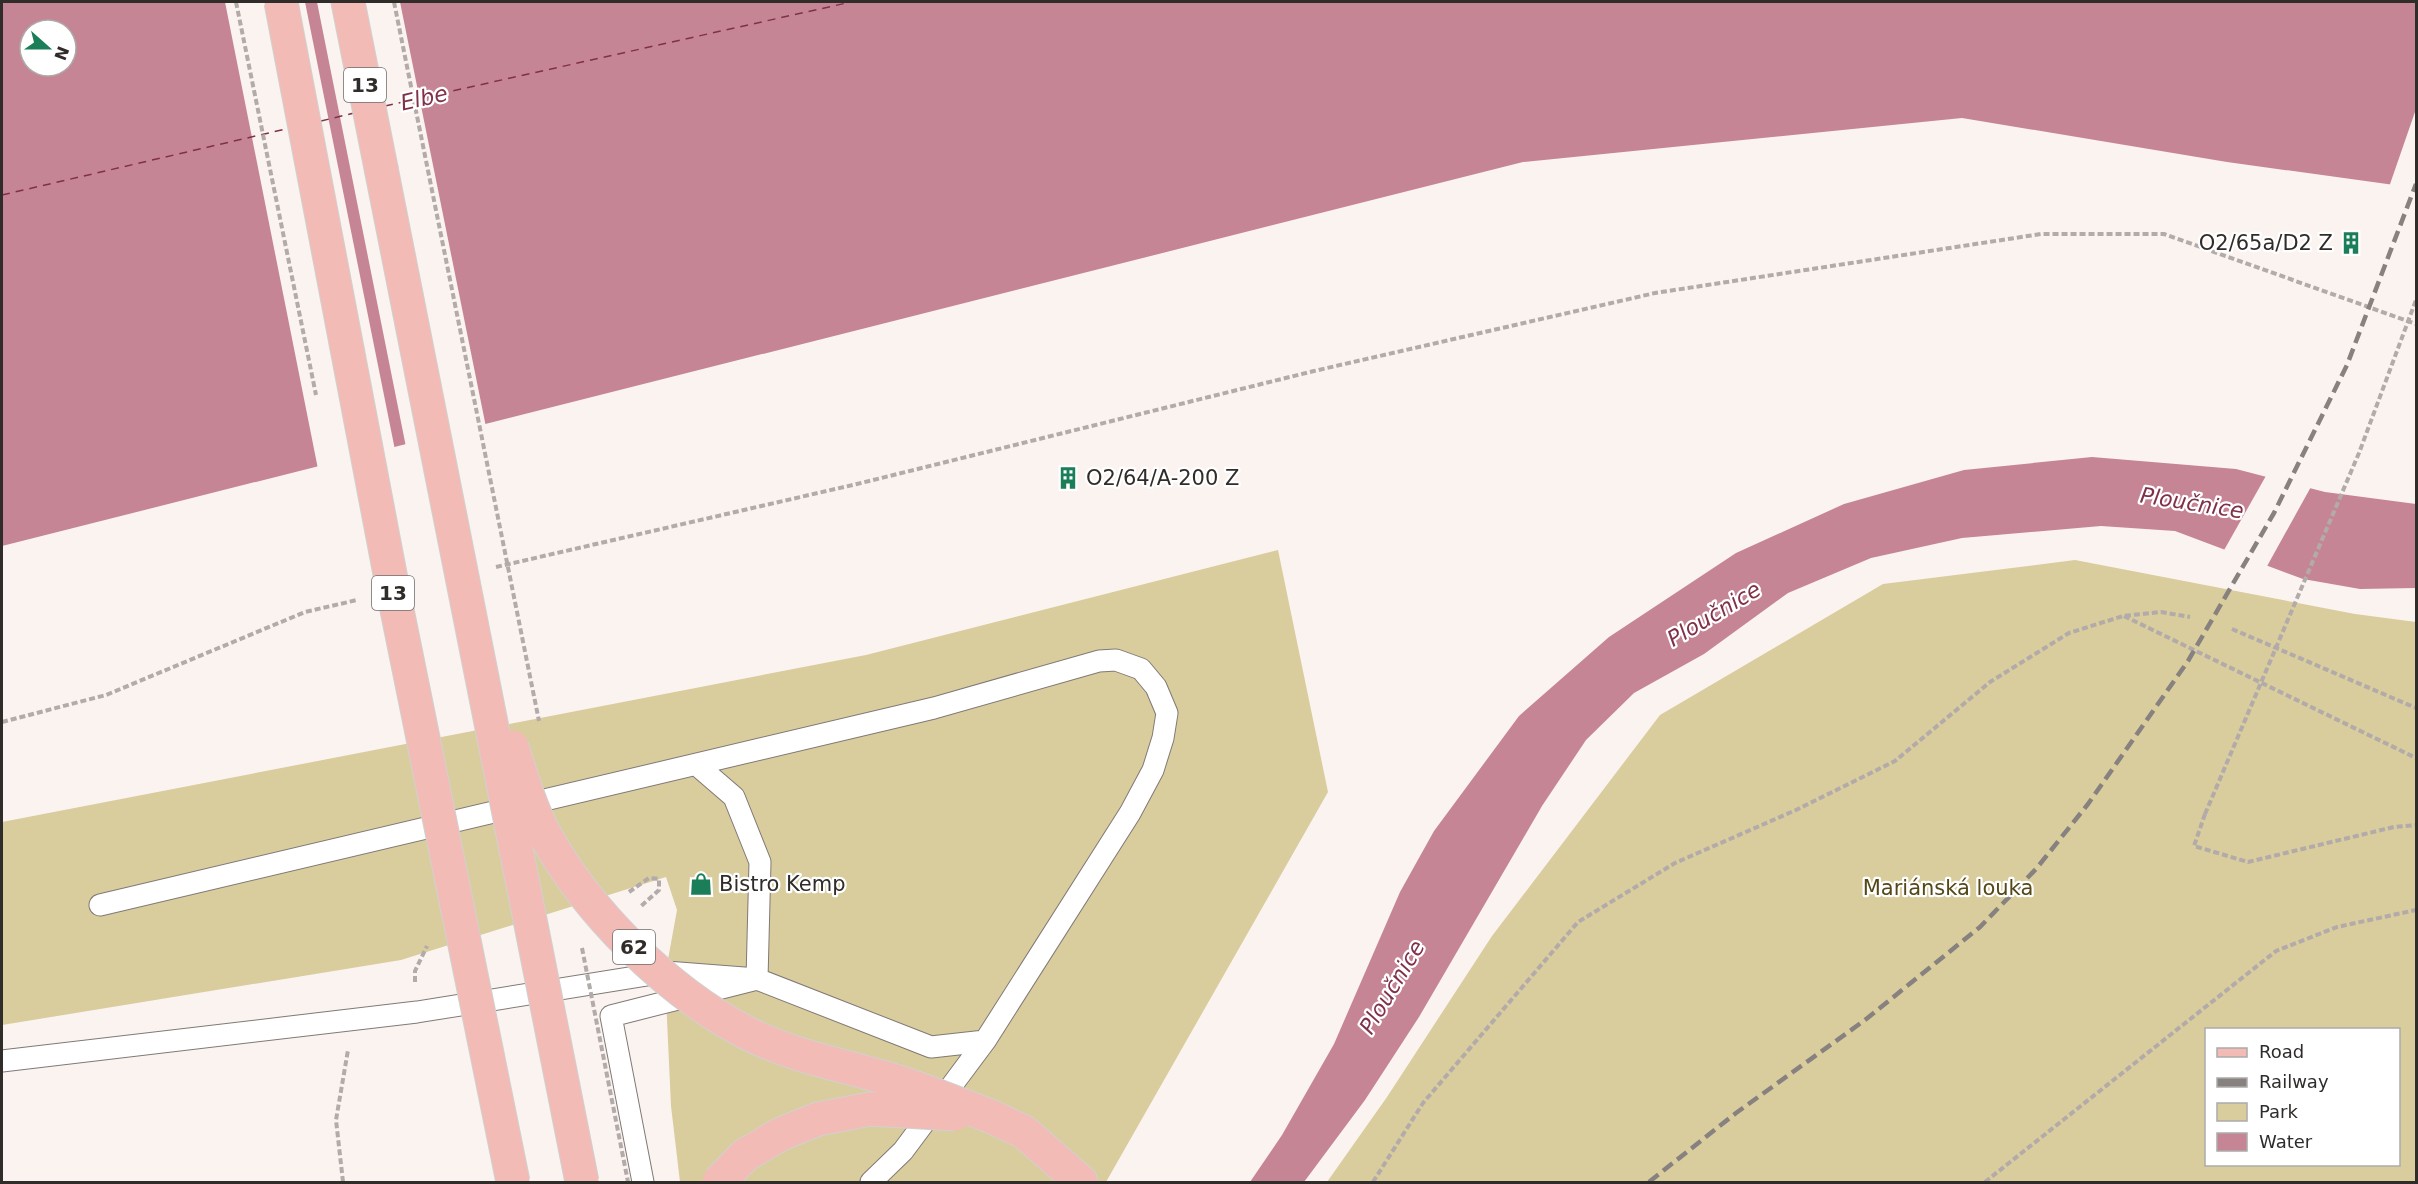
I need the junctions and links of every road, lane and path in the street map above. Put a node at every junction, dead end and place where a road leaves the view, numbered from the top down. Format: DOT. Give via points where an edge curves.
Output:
graph roads {
  1 [pos="281,2"];
  2 [pos="348,2"];
  3 [pos="394,2"];
  4 [pos="2416,300"];
  5 [pos="2416,324"];
  6 [pos="490,568"];
  7 [pos="464,593"];
  8 [pos="363,598"];
  9 [pos="2123,616"];
  10 [pos="2190,617"];
  11 [pos="2232,629"];
  12 [pos="2416,708"];
  13 [pos="2,722"];
  14 [pos="540,726"];
  15 [pos="2416,758"];
  16 [pos="698,766"];
  17 [pos="2416,825"];
  18 [pos="628,892"];
  19 [pos="100,905"];
  20 [pos="596,907"];
  21 [pos="636,910"];
  22 [pos="2416,910"];
  23 [pos="427,945"];
  24 [pos="757,979"];
  25 [pos="417,1012"];
  26 [pos="354,1020"];
  27 [pos="985,1041"];
  28 [pos="2,1061"];
  29 [pos="990,1116"];
  30 [pos="343,1182"];
  31 [pos="513,1182"];
  32 [pos="582,1182"];
  33 [pos="628,1182"];
  34 [pos="643,1182"];
  35 [pos="719,1182"];
  36 [pos="871,1182"];
  37 [pos="1081,1182"];
  38 [pos="1373,1182"];
  39 [pos="1985,1182"];
  1 -- 31 [label="main road, 13, bridge" via="394,595"];
  2 -- 7 [label="main road, 13, bridge"];
  3 -- 14 [label="path, bridge"];
  4 -- 17 [label="path, bridge" via="2359,453 2194,846 2248,862"];
  5 -- 6 [label="path" via="2164,234 2041,234 1655,293"];
  7 -- 20 [label="main road, 62, bridge" via="543,831"];
  7 -- 32 [label="main road, 13, bridge"];
  8 -- 13 [label="path" via="305,612 106,695"];
  9 -- 10 [label="path" via="2161,612"];
  9 -- 15 [label="path"];
  9 -- 38 [label="path" via="2069,633 1990,682 1895,761 1675,863 1578,922 1423,1103"];
  11 -- 12 [label="path"];
  16 -- 19 [label="lane"];
  16 -- 24 [label="lane" via="734,797 760,862"];
  16 -- 27 [label="lane" via="934,708 1099,661 1116,660 1141,669 1156,687 1167,713 1153,770 1130,813"];
  18 -- 21 [label="path" via="650,878 659,879 658,890"];
  20 -- 29 [label="main road, 62, bridge" via="651,966 746,1033 799,1054 894,1080"];
  20 -- 33 [label="path, bridge" via="577,924"];
  22 -- 39 [label="path" via="2337,927 2276,951"];
  23 -- 25 [label="path" via="415,970"];
  24 -- 25 [label="lane" via="666,972"];
  24 -- 27 [label="lane" via="931,1047"];
  24 -- 34 [label="lane" via="611,1016"];
  25 -- 26 [label="lane"];
  26 -- 28 [label="lane"];
  26 -- 30 [label="path" via="336,1120"];
  27 -- 36 [label="lane" via="903,1151"];
  29 -- 35 [label="main road, bridge" via="870,1109 818,1119 781,1134 746,1155"];
  29 -- 37 [label="main road, 62" via="1024,1132"];
}
